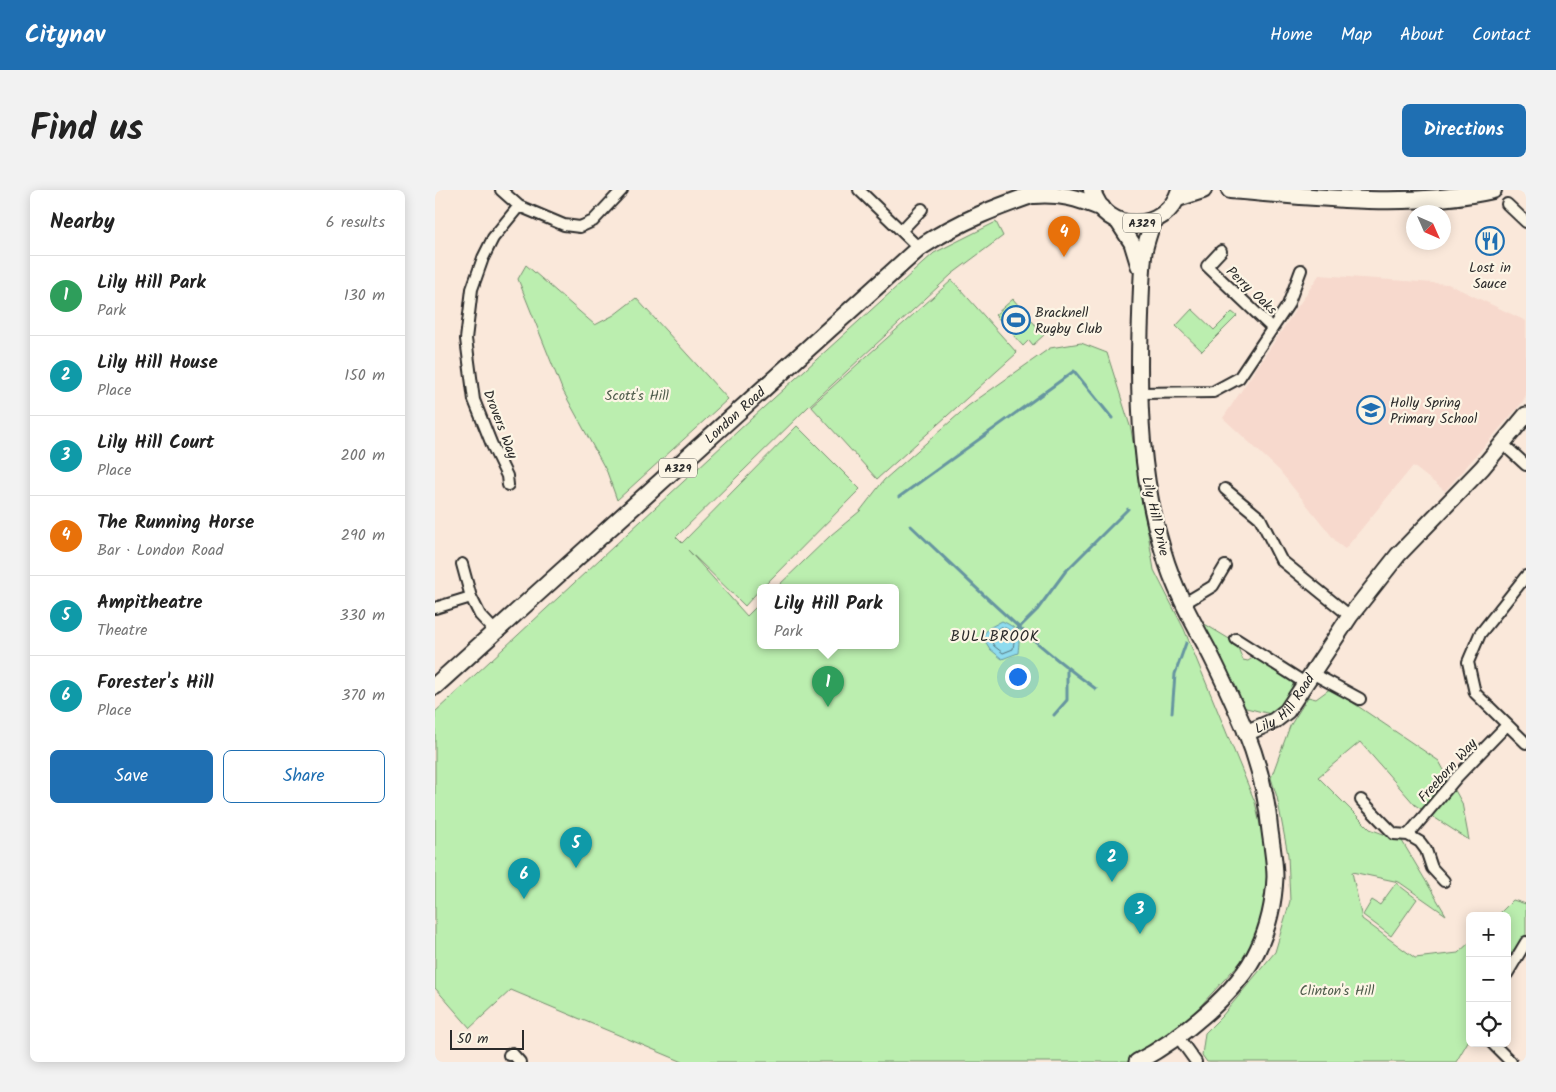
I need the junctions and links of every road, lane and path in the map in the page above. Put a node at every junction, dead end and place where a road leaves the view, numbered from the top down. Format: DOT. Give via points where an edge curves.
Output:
graph roads {
  1 [pos="501,190"];
  2 [pos="622,190"];
  3 [pos="859,190"];
  4 [pos="1092,190"];
  5 [pos="1203,190"];
  6 [pos="1230,190"];
  7 [pos="1493,190"];
  8 [pos="1039,192"];
  9 [pos="1179,194"];
  10 [pos="1507,204"];
  11 [pos="519,206"];
  12 [pos="1102,208"];
  13 [pos="922,209"];
  14 [pos="1117,220"];
  15 [pos="1153,221"];
  16 [pos="1526,222"];
  17 [pos="901,230"];
  18 [pos="919,248"];
  19 [pos="1221,251"];
  20 [pos="1301,270"];
  21 [pos="1142,282"];
  22 [pos="1273,328"];
  23 [pos="1140,393"];
  24 [pos="1526,414"];
  25 [pos="1503,444"];
  26 [pos="1526,465"];
  27 [pos="508,485"];
  28 [pos="1225,489"];
  29 [pos="462,564"];
  30 [pos="1225,566"];
  31 [pos="1526,576"];
  32 [pos="471,597"];
  33 [pos="1183,604"];
  34 [pos="435,608"];
  35 [pos="1350,616"];
  36 [pos="496,632"];
  37 [pos="1236,639"];
  38 [pos="1309,678"];
  39 [pos="435,686"];
  40 [pos="1360,699"];
  41 [pos="1507,725"];
  42 [pos="1246,733"];
  43 [pos="1526,743"];
  44 [pos="1361,800"];
  45 [pos="1408,835"];
  46 [pos="1444,881"];
  47 [pos="1526,942"];
  48 [pos="1511,967"];
  49 [pos="1178,1036"];
  50 [pos="1496,1047"];
  51 [pos="512,1052"];
  52 [pos="520,1062"];
  53 [pos="1137,1062"];
  54 [pos="1196,1062"];
  55 [pos="1511,1062"];
  1 -- 11 [label="street"];
  2 -- 11 [label="street" via="593,221 580,227 564,225"];
  3 -- 17 [label="street"];
  4 -- 12 [label="main road, A329"];
  5 -- 9 [label="main road, A329"];
  6 -- 7 [label="main road" via="1402,200"];
  8 -- 12 [label="main road, London Road / A329" via="1065,195"];
  8 -- 18 [label="main road, London Road / A329" via="985,212"];
  9 -- 15 [label="main road, A329" via="1163,215"];
  10 -- 16 [label="street"];
  11 -- 27 [label="street, Drovers Way" via="493,238 483,258 472,288 466,339 474,400"];
  12 -- 14 [label="main road, A329"];
  13 -- 17 [label="street"];
  14 -- 15 [label="main road, A329" via="1133,224"];
  14 -- 21 [label="street, Lily Hill Drive" via="1136,253"];
  15 -- 21 [label="street, Lily Hill Drive" via="1144,250"];
  17 -- 18 [label="street"];
  18 -- 36 [label="main road, London Road / A329"];
  19 -- 22 [label="street, Perry Oaks" via="1207,266"];
  20 -- 22 [label="street, Perry Oaks" via="1288,305"];
  21 -- 23 [label="street, Lily Hill Drive"];
  22 -- 23 [label="street, Perry Oaks" via="1239,378 1213,392"];
  23 -- 33 [label="street, Lily Hill Drive" via="1149,496 1162,551"];
  24 -- 25 [label="street, Lily Hill Road"];
  25 -- 26 [label="street"];
  25 -- 35 [label="street, Lily Hill Road" via="1398,555"];
  28 -- 35 [label="street" via="1259,518 1281,560"];
  29 -- 32 [label="street"];
  30 -- 33 [label="street" via="1213,586"];
  31 -- 41 [label="street" via="1480,634 1468,662 1475,693"];
  32 -- 34 [label="street"];
  32 -- 36 [label="street" via="480,615"];
  33 -- 42 [label="street, Lily Hill Drive"];
  35 -- 38 [label="street, Lily Hill Road"];
  36 -- 39 [label="main road, London Road / A329"];
  37 -- 38 [label="street"];
  38 -- 40 [label="street"];
  38 -- 42 [label="street, Lily Hill Road" via="1287,712"];
  41 -- 43 [label="street"];
  41 -- 45 [label="street, Freeborn Way"];
  42 -- 49 [label="street, Lily Hill Road" via="1262,784 1269,822 1275,876 1271,911 1257,950 1240,976 1225,994"];
  44 -- 45 [label="street" via="1394,834"];
  45 -- 46 [label="street" via="1420,842 1433,868"];
  47 -- 48 [label="street"];
  49 -- 53 [label="street, Lily Hill Road"];
  49 -- 54 [label="street"];
  50 -- 55 [label="street"];
  51 -- 52 [label="street"];
}
